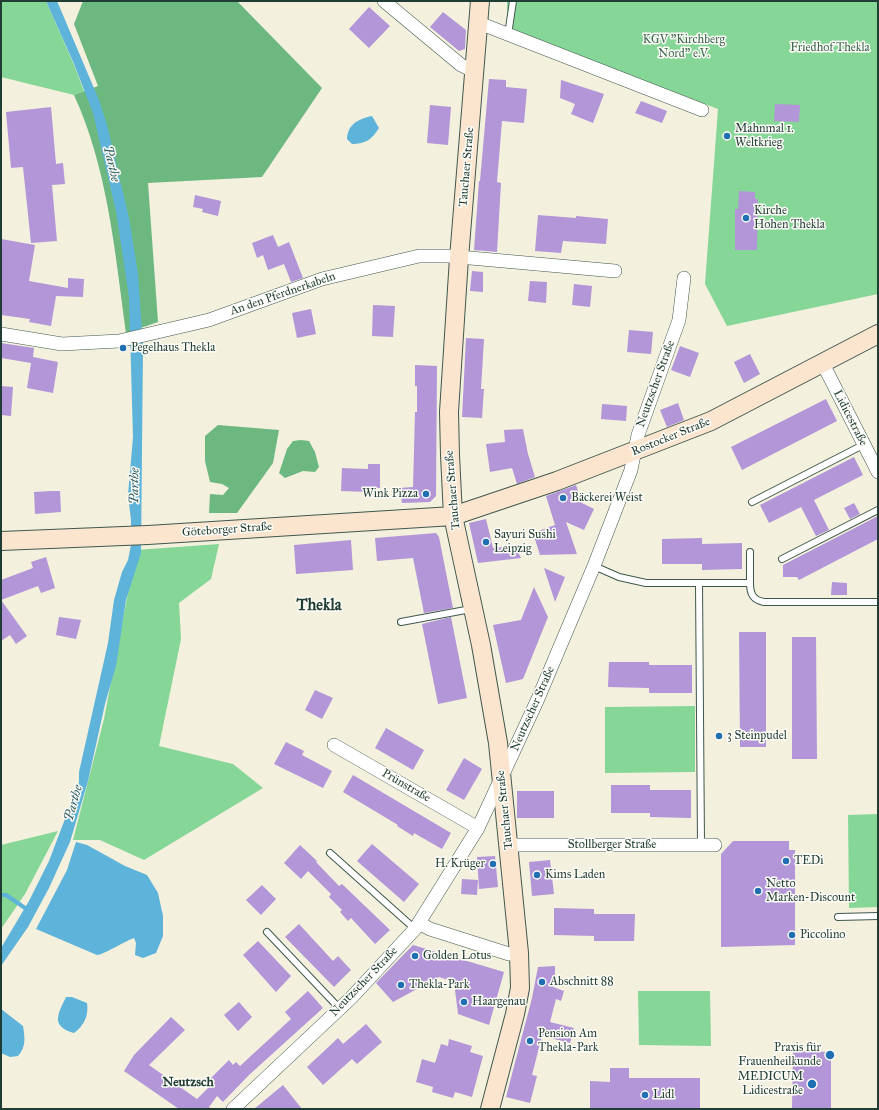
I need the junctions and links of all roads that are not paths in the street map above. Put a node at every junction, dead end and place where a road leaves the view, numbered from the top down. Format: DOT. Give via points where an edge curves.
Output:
graph roads {
  1 [pos="384,1"];
  2 [pos="480,1"];
  3 [pos="513,1"];
  4 [pos="479,23"];
  5 [pos="508,35"];
  6 [pos="476,69"];
  7 [pos="702,110"];
  8 [pos="459,258"];
  9 [pos="615,271"];
  10 [pos="684,278"];
  11 [pos="1,334"];
  12 [pos="878,334"];
  13 [pos="823,364"];
  14 [pos="863,445"];
  15 [pos="634,452"];
  16 [pos="878,472"];
  17 [pos="752,502"];
  18 [pos="878,510"];
  19 [pos="453,516"];
  20 [pos="1,542"];
  21 [pos="750,552"];
  22 [pos="782,560"];
  23 [pos="594,566"];
  24 [pos="699,583"];
  25 [pos="750,583"];
  26 [pos="878,602"];
  27 [pos="473,608"];
  28 [pos="401,622"];
  29 [pos="334,745"];
  30 [pos="502,779"];
  31 [pos="478,828"];
  32 [pos="508,845"];
  33 [pos="700,845"];
  34 [pos="715,845"];
  35 [pos="330,853"];
  36 [pos="878,916"];
  37 [pos="838,917"];
  38 [pos="417,926"];
  39 [pos="267,932"];
  40 [pos="519,953"];
  41 [pos="340,1009"];
  42 [pos="233,1109"];
  43 [pos="490,1109"];
  1 -- 6 [label="street" via="461,65"];
  2 -- 4 [label="main road, Tauchaer Straße"];
  3 -- 5 [label="lane"];
  4 -- 5 [label="street"];
  4 -- 6 [label="main road, Tauchaer Straße"];
  5 -- 7 [label="street"];
  6 -- 8 [label="main road, Tauchaer Straße"];
  8 -- 9 [label="street, An den Pferdnerkabeln"];
  8 -- 11 [label="street, An den Pferdnerkabeln" via="419,256 322,279 209,320 119,341 62,344"];
  8 -- 19 [label="main road, Tauchaer Straße" via="449,412"];
  10 -- 15 [label="street, Neutzscher Straße" via="679,320"];
  12 -- 13 [label="main road, Rostocker Straße"];
  13 -- 14 [label="street, Lidicestraße"];
  13 -- 15 [label="main road, Rostocker Straße" via="711,421"];
  14 -- 16 [label="street, Lidicestraße"];
  14 -- 17 [label="lane"];
  15 -- 19 [label="main road, Rostocker Straße" via="546,486"];
  15 -- 23 [label="street, Neutzscher Straße" via="631,470"];
  18 -- 22 [label="lane"];
  19 -- 20 [label="main road, Göteborger Straße"];
  19 -- 27 [label="main road, Tauchaer Straße"];
  21 -- 25 [label="lane"];
  23 -- 24 [label="lane" via="619,577 646,583"];
  23 -- 30 [label="street, Neutzscher Straße"];
  24 -- 25 [label="lane"];
  24 -- 33 [label="lane"];
  25 -- 26 [label="lane" via="751,595 756,600 764,602"];
  27 -- 28 [label="lane"];
  27 -- 30 [label="main road, Tauchaer Straße" via="492,703"];
  29 -- 31 [label="street, Prünstraße"];
  30 -- 31 [label="street, Neutzscher Straße"];
  30 -- 32 [label="main road, Tauchaer Straße"];
  31 -- 38 [label="street, Neutzscher Straße"];
  32 -- 33 [label="street, Stollberger Straße"];
  32 -- 40 [label="main road, Tauchaer Straße"];
  33 -- 34 [label="street, Stollberger Straße"];
  35 -- 38 [label="lane"];
  36 -- 37 [label="lane"];
  38 -- 40 [label="street" via="509,954"];
  38 -- 41 [label="street, Neutzscher Straße"];
  39 -- 41 [label="lane"];
  40 -- 43 [label="main road, Tauchaer Straße" via="520,988"];
  41 -- 42 [label="street, Neutzscher Straße"];
}
